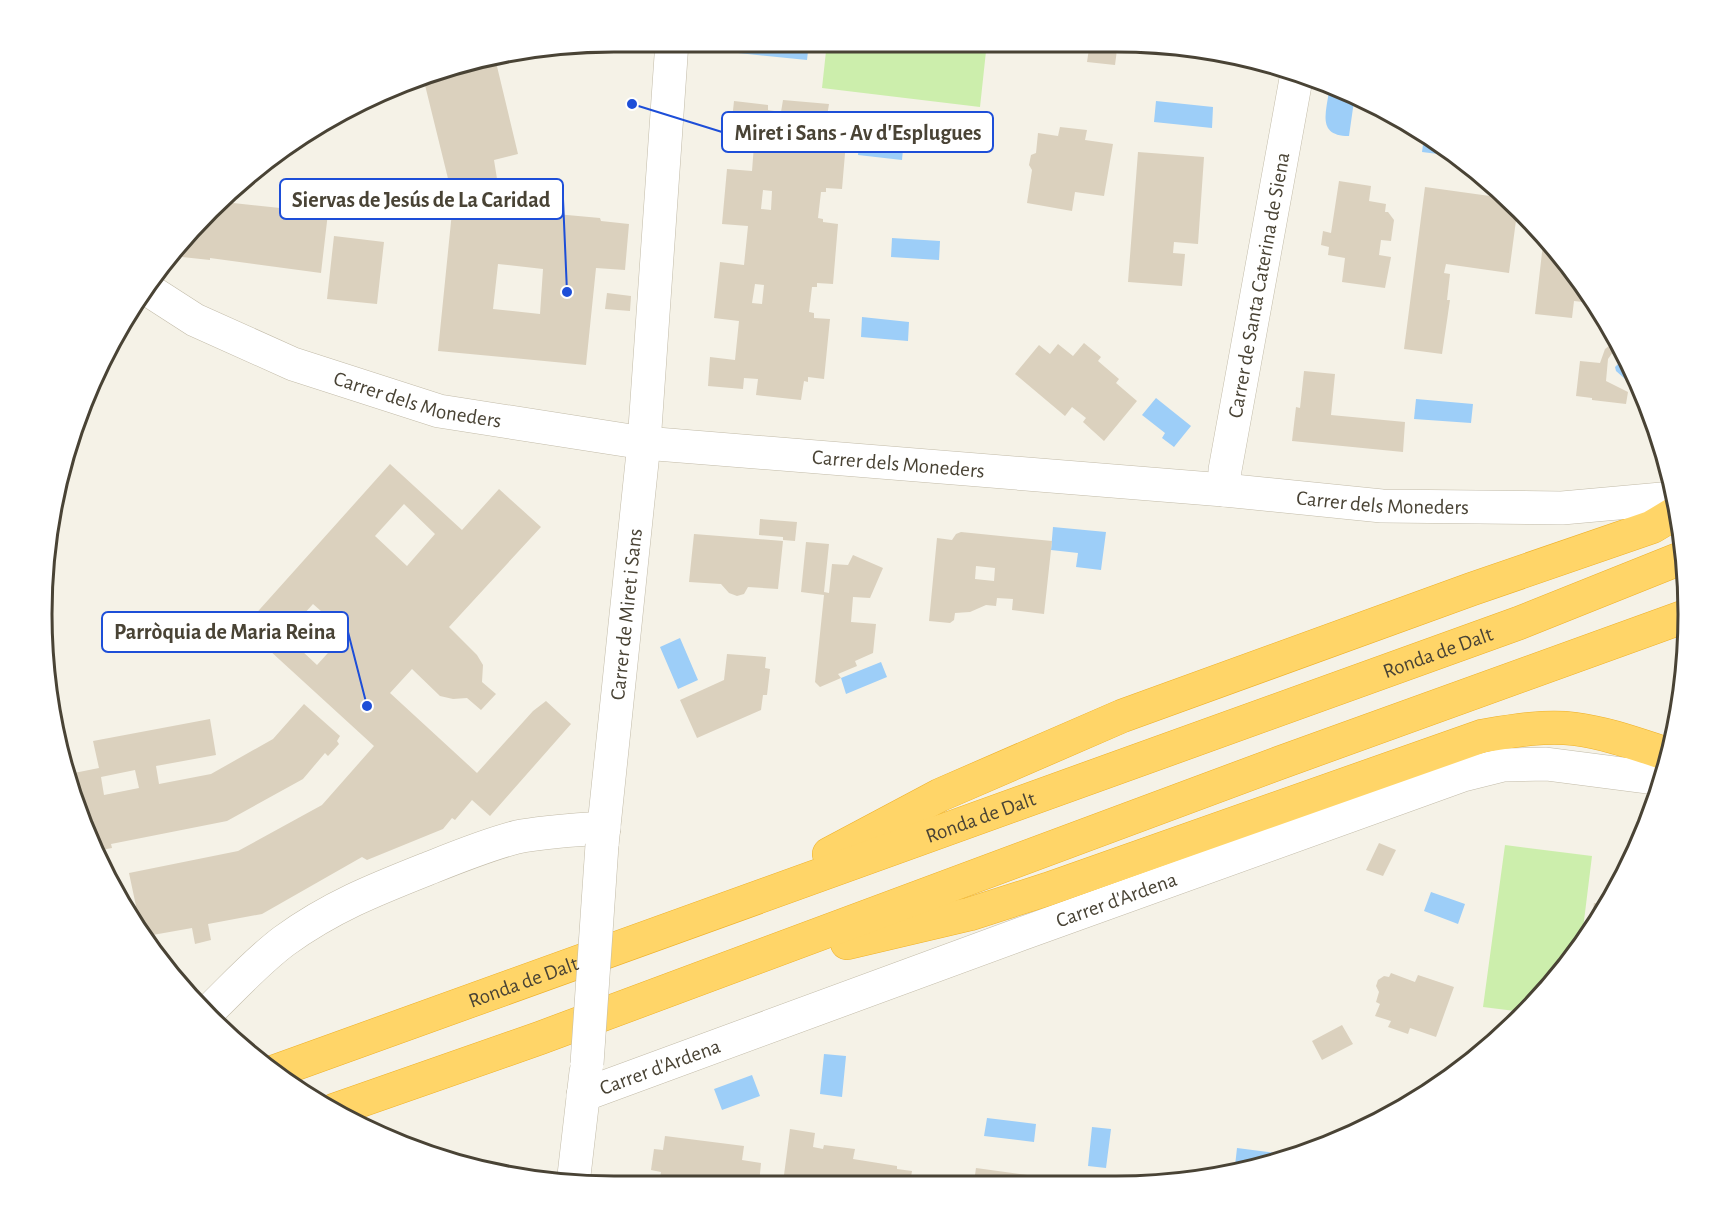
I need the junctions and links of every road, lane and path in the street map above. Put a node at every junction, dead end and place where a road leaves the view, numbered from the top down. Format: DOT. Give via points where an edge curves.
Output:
graph roads {
  1 [pos="671,52"];
  2 [pos="1295,82"];
  3 [pos="153,293"];
  4 [pos="644,443"];
  5 [pos="1224,490"];
  6 [pos="1666,499"];
  7 [pos="1669,517"];
  8 [pos="1675,561"];
  9 [pos="1678,619"];
  10 [pos="1660,752"];
  11 [pos="1653,778"];
  12 [pos="603,837"];
  13 [pos="753,898"];
  14 [pos="709,976"];
  15 [pos="213,1007"];
  16 [pos="284,1068"];
  17 [pos="585,1079"];
  18 [pos="344,1106"];
  19 [pos="574,1174"];
  1 -- 4 [label="street, Carrer de Miret i Sans"];
  2 -- 5 [label="street, Carrer de Santa Caterina de Siena"];
  3 -- 4 [label="street, Carrer dels Moneders" via="195,320 293,364 439,411"];
  4 -- 5 [label="street, Carrer dels Moneders"];
  4 -- 12 [label="street, Carrer de Miret i Sans"];
  5 -- 6 [label="street, Carrer dels Moneders" via="1382,506 1562,508"];
  7 -- 13 [label="highway" via="1652,527 1122,716 940,795"];
  8 -- 13 [label="highway, Ronda de Dalt" via="1519,623"];
  9 -- 14 [label="highway"];
  10 -- 14 [label="highway" via="1573,729 1482,736 982,910"];
  11 -- 17 [label="street, Carrer d'Ardena" via="1546,764 1503,765 1463,775 1021,934"];
  12 -- 15 [label="street" via="559,831 519,837 479,848 354,898 282,943"];
  12 -- 17 [label="street, Carrer de Miret i Sans, bridge"];
  13 -- 16 [label="highway, Ronda de Dalt"];
  14 -- 18 [label="highway"];
  17 -- 19 [label="street, Carrer de Miret i Sans"];
}
